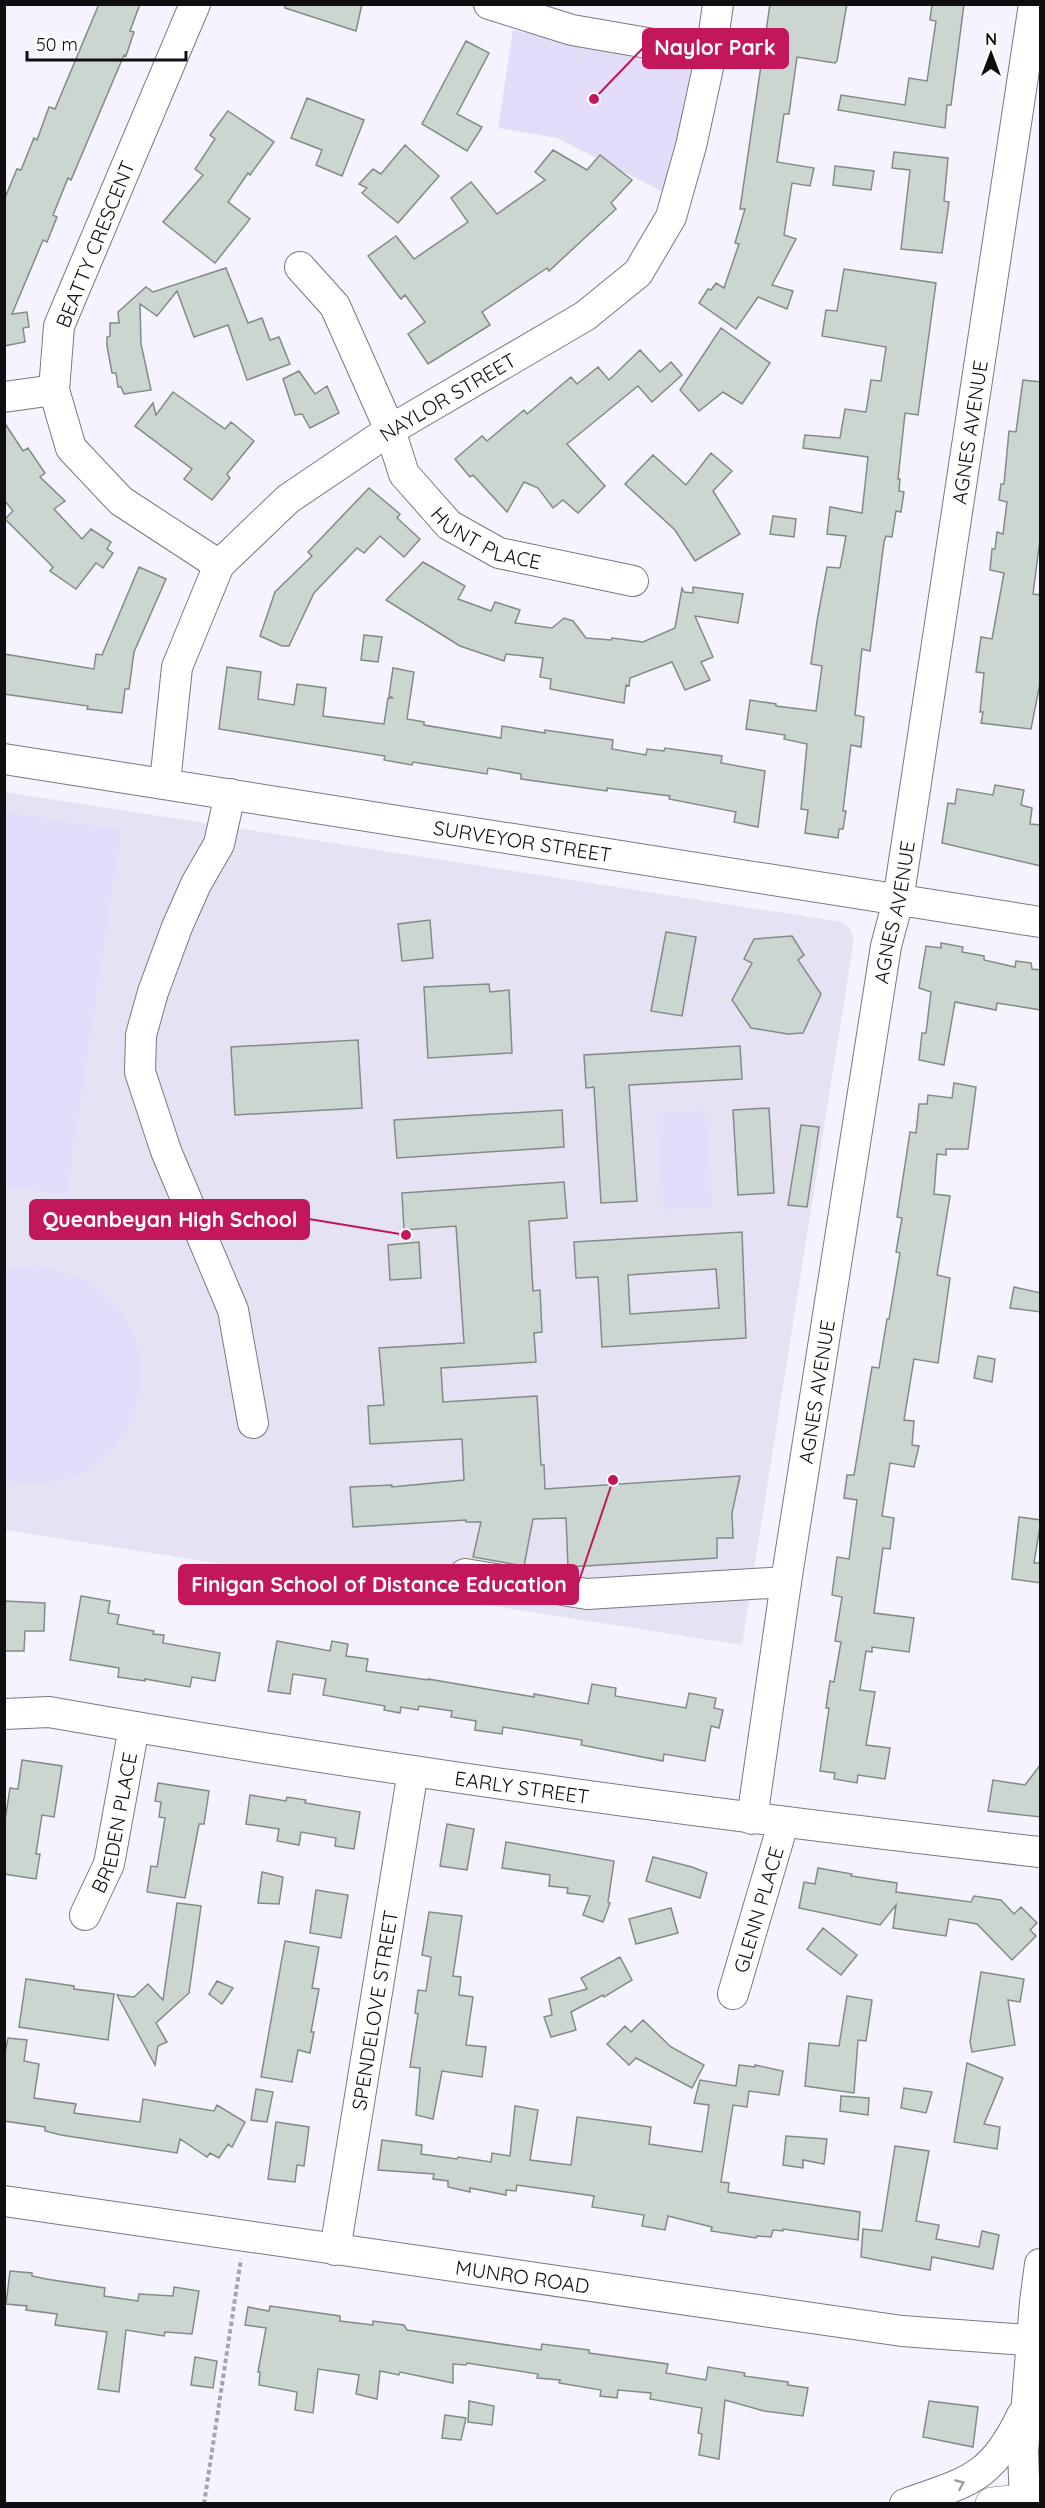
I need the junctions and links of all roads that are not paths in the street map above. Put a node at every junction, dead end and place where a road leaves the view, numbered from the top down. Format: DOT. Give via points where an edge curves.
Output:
graph roads {
  1 [pos="195,4"];
  2 [pos="489,4"];
  3 [pos="718,4"];
  4 [pos="1034,4"];
  5 [pos="711,54"];
  6 [pos="300,267"];
  7 [pos="54,390"];
  8 [pos="4,397"];
  9 [pos="390,430"];
  10 [pos="219,565"];
  11 [pos="633,581"];
  12 [pos="4,759"];
  13 [pos="165,783"];
  14 [pos="230,794"];
  15 [pos="898,901"];
  16 [pos="1041,922"];
  17 [pos="253,1423"];
  18 [pos="465,1574"];
  19 [pos="786,1582"];
  20 [pos="4,1713"];
  21 [pos="134,1727"];
  22 [pos="413,1771"];
  23 [pos="752,1819"];
  24 [pos="783,1824"];
  25 [pos="1041,1852"];
  26 [pos="85,1915"];
  27 [pos="733,1994"];
  28 [pos="4,2201"];
  29 [pos="335,2250"];
  30 [pos="1041,2264"];
  31 [pos="1037,2341"];
  32 [pos="1033,2399"];
  33 [pos="1030,2501"];
  34 [pos="905,2504"];
  35 [pos="992,2504"];
  1 -- 7 [label="street, BEATTY CRESCENT" via="59,326"];
  2 -- 5 [label="street" via="572,30"];
  3 -- 5 [label="street, NAYLOR STREET"];
  4 -- 15 [label="street, AGNES AVENUE"];
  5 -- 9 [label="street, NAYLOR STREET" via="692,146 671,217 638,273 585,316"];
  6 -- 9 [label="street, HUNT PLACE" via="335,306"];
  7 -- 8 [label="street"];
  7 -- 10 [label="street, BEATTY CRESCENT" via="71,448 100,479 121,501"];
  9 -- 10 [label="street, NAYLOR STREET" via="288,499"];
  9 -- 11 [label="street, HUNT PLACE" via="404,474 448,525 499,553"];
  10 -- 13 [label="street, NAYLOR STREET" via="177,667"];
  12 -- 13 [label="street, SURVEYOR STREET"];
  13 -- 14 [label="street, SURVEYOR STREET"];
  14 -- 15 [label="street, SURVEYOR STREET"];
  14 -- 17 [label="street" via="219,844 196,884 153,992 141,1035 140,1071 166,1151 233,1310"];
  15 -- 16 [label="street, SURVEYOR STREET"];
  15 -- 19 [label="street, AGNES AVENUE" via="886,946"];
  18 -- 19 [label="street" via="586,1594"];
  19 -- 23 [label="street, AGNES AVENUE"];
  20 -- 21 [label="street, EARLY STREET" via="49,1713"];
  21 -- 22 [label="street, EARLY STREET"];
  21 -- 26 [label="street, BREDEN PLACE" via="109,1864"];
  22 -- 23 [label="street, EARLY STREET"];
  22 -- 29 [label="street, SPENDELOVE STREET"];
  23 -- 24 [label="street, EARLY STREET"];
  24 -- 25 [label="street, EARLY STREET"];
  24 -- 27 [label="street, GLENN PLACE"];
  28 -- 29 [label="street, MUNRO ROAD"];
  29 -- 31 [label="street, MUNRO ROAD" via="902,2331"];
  30 -- 31 [label="street"];
  31 -- 32 [label="street"];
  32 -- 33 [label="street" via="1023,2451"];
  34 -- 32 [label="street, one-way" via="982,2472 1008,2441"];
  33 -- 35 [label="highway"];
}
